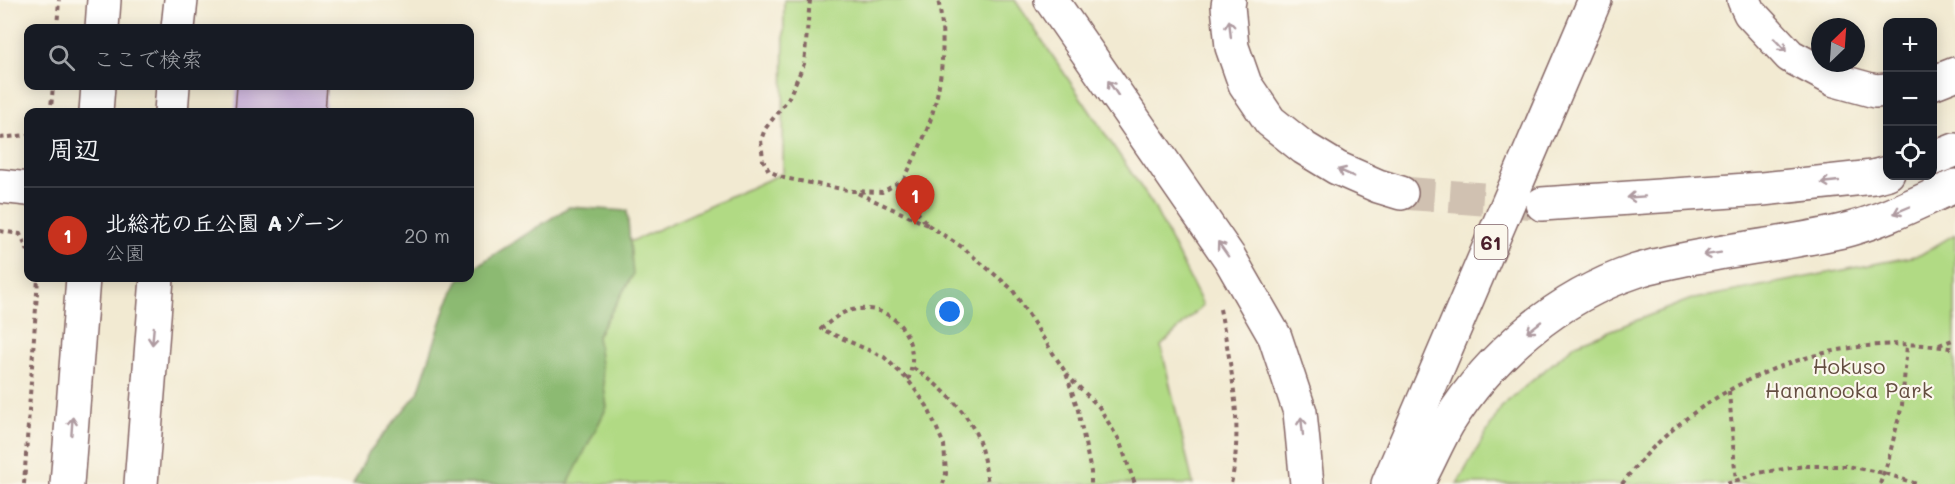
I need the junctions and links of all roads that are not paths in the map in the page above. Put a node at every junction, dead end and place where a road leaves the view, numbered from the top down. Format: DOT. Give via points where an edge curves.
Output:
graph roads {
  1 [pos="104,0"];
  2 [pos="181,0"];
  3 [pos="1052,0"];
  4 [pos="1229,0"];
  5 [pos="1595,0"];
  6 [pos="1744,0"];
  7 [pos="102,24"];
  8 [pos="178,24"];
  9 [pos="1955,74"];
  10 [pos="1937,81"];
  11 [pos="98,90"];
  12 [pos="173,90"];
  13 [pos="1883,90"];
  14 [pos="96,108"];
  15 [pos="171,108"];
  16 [pos="1955,150"];
  17 [pos="1937,157"];
  18 [pos="1883,174"];
  19 [pos="0,186"];
  20 [pos="1955,186"];
  21 [pos="24,189"];
  22 [pos="1401,193"];
  23 [pos="1542,204"];
  24 [pos="83,282"];
  25 [pos="157,282"];
  26 [pos="68,484"];
  27 [pos="141,484"];
  28 [pos="1306,484"];
  29 [pos="1388,484"];
  30 [pos="1417,484"];
  1 -- 7 [label="main road"];
  2 -- 8 [label="main road"];
  28 -- 3 [label="main road, one-way" via="1300,412 1275,337 1229,257"];
  22 -- 4 [label="main road, one-way" via="1337,168 1270,121 1245,84 1232,47"];
  5 -- 29 [label="main road, 61"];
  6 -- 13 [label="main road, one-way" via="1750,13 1790,56 1835,80"];
  9 -- 10 [label="main road"];
  11 -- 14 [label="main road"];
  12 -- 15 [label="main road"];
  16 -- 17 [label="main road"];
  18 -- 23 [label="main road, one-way" via="1762,189"];
  19 -- 21 [label="main road"];
  20 -- 30 [label="main road, one-way" via="1851,229 1636,271 1586,294 1511,345 1448,423"];
  26 -- 24 [label="main road, one-way"];
  25 -- 27 [label="main road, one-way"];
}
